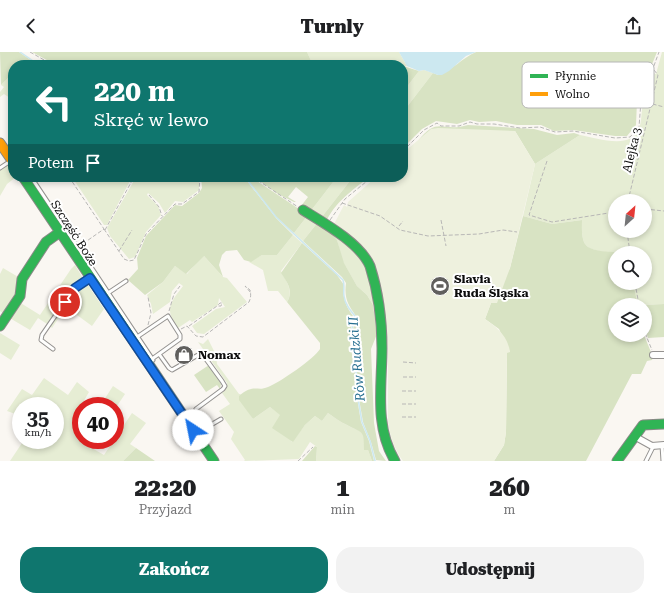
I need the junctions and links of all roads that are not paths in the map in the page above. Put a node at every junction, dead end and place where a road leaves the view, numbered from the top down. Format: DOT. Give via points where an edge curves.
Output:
graph roads {
  1 [pos="0,143"];
  2 [pos="8,154"];
  3 [pos="26,182"];
  4 [pos="34,182"];
  5 [pos="303,210"];
  6 [pos="60,232"];
  7 [pos="90,278"];
  8 [pos="126,281"];
  9 [pos="108,293"];
  10 [pos="0,326"];
  11 [pos="137,337"];
  12 [pos="53,349"];
  13 [pos="159,354"];
  14 [pos="653,355"];
  15 [pos="664,355"];
  16 [pos="150,361"];
  17 [pos="196,410"];
  18 [pos="221,418"];
  19 [pos="664,424"];
  20 [pos="193,430"];
  21 [pos="634,436"];
  22 [pos="663,445"];
  23 [pos="654,446"];
  24 [pos="214,461"];
  25 [pos="395,461"];
  26 [pos="617,461"];
  27 [pos="646,461"];
  28 [pos="663,461"];
  1 -- 2 [label="street"];
  3 -- 6 [label="street, Szczęść Boże"];
  4 -- 9 [label="lane"];
  5 -- 25 [label="street" via="328,226 366,258 373,277 382,340 382,433"];
  6 -- 7 [label="street, Szczęść Boże"];
  6 -- 10 [label="street" via="46,242 22,279 20,296"];
  7 -- 12 [label="lane" via="73,290 42,335 41,340"];
  7 -- 16 [label="street, Szczęść Boże"];
  8 -- 9 [label="lane"];
  9 -- 11 [label="lane"];
  11 -- 13 [label="lane" via="168,316 180,335 178,341"];
  11 -- 16 [label="lane"];
  13 -- 16 [label="lane"];
  13 -- 17 [label="lane" via="172,370 198,355 203,355 222,381 225,386 223,389"];
  14 -- 15 [label="street"];
  16 -- 20 [label="street, Szczęść Boże"];
  18 -- 20 [label="lane" via="209,426"];
  19 -- 21 [label="street" via="643,426"];
  20 -- 24 [label="street, Szczęść Boże"];
  21 -- 23 [label="street"];
  21 -- 26 [label="street"];
  22 -- 23 [label="street"];
  22 -- 28 [label="lane"];
  23 -- 27 [label="lane"];
}
